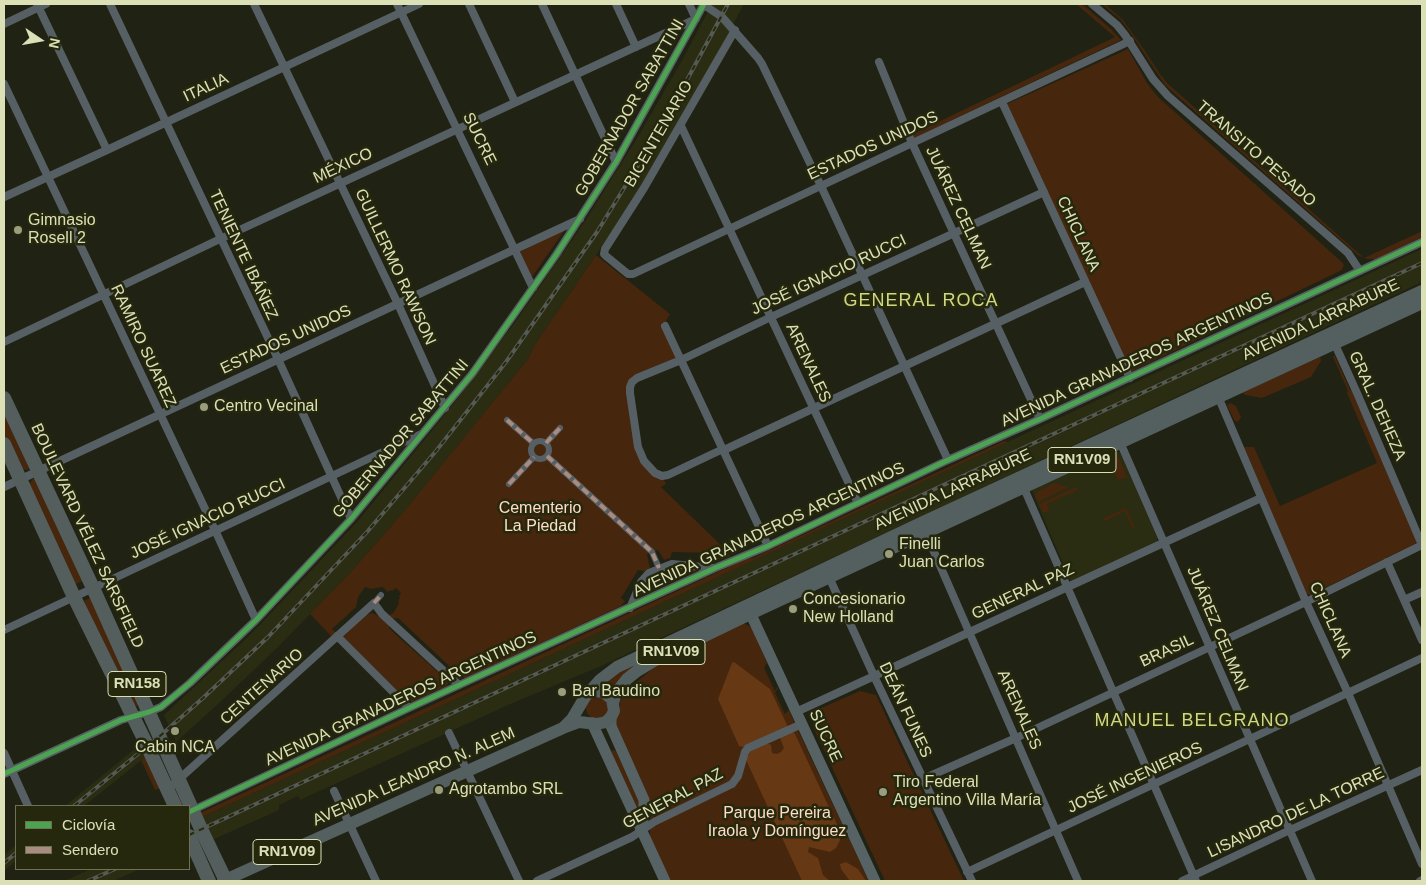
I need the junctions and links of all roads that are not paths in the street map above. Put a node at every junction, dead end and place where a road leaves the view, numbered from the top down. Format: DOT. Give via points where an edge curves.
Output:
graph roads {
  1 [pos="110,4"];
  2 [pos="254,4"];
  3 [pos="397,4"];
  4 [pos="419,4"];
  5 [pos="469,4"];
  6 [pos="542,4"];
  7 [pos="616,4"];
  8 [pos="689,4"];
  9 [pos="704,4"];
  10 [pos="1092,4"];
  11 [pos="41,5"];
  12 [pos="401,12"];
  13 [pos="696,19"];
  14 [pos="4,24"];
  15 [pos="734,30"];
  16 [pos="1130,41"];
  17 [pos="636,46"];
  18 [pos="879,62"];
  19 [pos="284,67"];
  20 [pos="574,74"];
  21 [pos="4,84"];
  22 [pos="515,102"];
  23 [pos="1002,102"];
  24 [pos="165,123"];
  25 [pos="681,126"];
  26 [pos="456,129"];
  27 [pos="912,143"];
  28 [pos="107,150"];
  29 [pos="616,162"];
  30 [pos="48,177"];
  31 [pos="340,183"];
  32 [pos="821,186"];
  33 [pos="1044,192"];
  34 [pos="4,197"];
  35 [pos="580,219"];
  36 [pos="729,228"];
  37 [pos="953,233"];
  38 [pos="220,239"];
  39 [pos="1422,242"];
  40 [pos="514,249"];
  41 [pos="1360,271"];
  42 [pos="628,274"];
  43 [pos="863,275"];
  44 [pos="1085,282"];
  45 [pos="533,288"];
  46 [pos="1422,291"];
  47 [pos="104,295"];
  48 [pos="1422,303"];
  49 [pos="398,304"];
  50 [pos="771,317"];
  51 [pos="996,323"];
  52 [pos="665,326"];
  53 [pos="1333,338"];
  54 [pos="4,342"];
  55 [pos="278,359"];
  56 [pos="681,360"];
  57 [pos="905,366"];
  58 [pos="1130,378"];
  59 [pos="1216,393"];
  60 [pos="4,398"];
  61 [pos="445,408"];
  62 [pos="814,408"];
  63 [pos="160,414"];
  64 [pos="1040,419"];
  65 [pos="507,420"];
  66 [pos="560,428"];
  67 [pos="423,434"];
  68 [pos="1120,442"];
  69 [pos="546,443"];
  70 [pos="4,444"];
  71 [pos="533,444"];
  72 [pos="724,450"];
  73 [pos="547,456"];
  74 [pos="534,457"];
  75 [pos="948,460"];
  76 [pos="38,471"];
  77 [pos="332,477"];
  78 [pos="20,479"];
  79 [pos="1022,482"];
  80 [pos="509,484"];
  81 [pos="4,487"];
  82 [pos="1261,498"];
  83 [pos="858,503"];
  84 [pos="351,519"];
  85 [pos="923,528"];
  86 [pos="216,530"];
  87 [pos="1164,542"];
  88 [pos="1422,545"];
  89 [pos="768,546"];
  90 [pos="1387,562"];
  91 [pos="659,568"];
  92 [pos="715,568"];
  93 [pos="829,577"];
  94 [pos="1067,587"];
  95 [pos="93,588"];
  96 [pos="1422,592"];
  97 [pos="381,595"];
  98 [pos="74,597"];
  99 [pos="1404,600"];
  100 [pos="1306,602"];
  101 [pos="374,603"];
  102 [pos="630,608"];
  103 [pos="748,609"];
  104 [pos="256,620"];
  105 [pos="4,629"];
  106 [pos="970,632"];
  107 [pos="337,636"];
  108 [pos="1422,640"];
  109 [pos="1210,646"];
  110 [pos="1422,658"];
  111 [pos="874,676"];
  112 [pos="459,686"];
  113 [pos="1113,692"];
  114 [pos="1348,693"];
  115 [pos="585,700"];
  116 [pos="613,703"];
  117 [pos="409,708"];
  118 [pos="149,712"];
  119 [pos="796,712"];
  120 [pos="133,716"];
  121 [pos="611,717"];
  122 [pos="592,723"];
  123 [pos="802,724"];
  124 [pos="563,728"];
  125 [pos="449,733"];
  126 [pos="1016,738"];
  127 [pos="1250,739"];
  128 [pos="4,753"];
  129 [pos="12,770"];
  130 [pos="1422,770"];
  131 [pos="467,772"];
  132 [pos="4,774"];
  133 [pos="923,779"];
  134 [pos="179,780"];
  135 [pos="1153,784"];
  136 [pos="1389,786"];
  137 [pos="167,790"];
  138 [pos="334,791"];
  139 [pos="28,805"];
  140 [pos="174,805"];
  141 [pos="189,805"];
  142 [pos="191,811"];
  143 [pos="350,824"];
  144 [pos="641,830"];
  145 [pos="1290,830"];
  146 [pos="1056,831"];
  147 [pos="190,838"];
  148 [pos="1422,864"];
  149 [pos="967,872"];
  150 [pos="1195,878"];
  151 [pos="209,881"];
  152 [pos="225,881"];
  153 [pos="376,881"];
  154 [pos="519,881"];
  155 [pos="537,881"];
  156 [pos="665,881"];
  157 [pos="875,881"];
  158 [pos="972,881"];
  159 [pos="1078,881"];
  160 [pos="1182,881"];
  161 [pos="1312,881"];
  1 -- 24 [label="street, TENIENTE IBÁÑEZ"];
  2 -- 19 [label="street, GUILLERMO RAWSON"];
  3 -- 12 [label="street, SUCRE"];
  4 -- 12 [label="street, ITALIA"];
  5 -- 22 [label="street"];
  6 -- 20 [label="street"];
  7 -- 17 [label="street"];
  8 -- 13 [label="street"];
  9 -- 13 [label="street, GOBERNADOR SABATTINI"];
  9 -- 15 [label="street"];
  10 -- 16 [label="street, TRANSITO PESADO"];
  11 -- 14 [label="street"];
  11 -- 28 [label="street"];
  12 -- 19 [label="street, ITALIA"];
  12 -- 26 [label="street, SUCRE"];
  13 -- 17 [label="street, MÉXICO"];
  13 -- 29 [label="street, GOBERNADOR SABATTINI"];
  15 -- 25 [label="street, BICENTENARIO"];
  15 -- 32 [label="street" via="758,58"];
  16 -- 23 [label="street, ESTADOS UNIDOS"];
  16 -- 41 [label="street, TRANSITO PESADO" via="1153,79 1168,96 1348,253"];
  17 -- 20 [label="street, MÉXICO"];
  18 -- 27 [label="street, JUÁREZ CELMAN"];
  19 -- 24 [label="street, ITALIA"];
  19 -- 31 [label="street, GUILLERMO RAWSON"];
  20 -- 22 [label="street, MÉXICO"];
  20 -- 29 [label="street"];
  21 -- 30 [label="street, RAMIRO SUAREZ"];
  22 -- 26 [label="street, MÉXICO"];
  23 -- 27 [label="street, ESTADOS UNIDOS"];
  23 -- 33 [label="street, CHICLANA"];
  24 -- 28 [label="street, ITALIA"];
  24 -- 38 [label="street, TENIENTE IBÁÑEZ"];
  25 -- 36 [label="street, ARENALES"];
  25 -- 42 [label="street, BICENTENARIO" via="605,249 604,254"];
  26 -- 31 [label="street, MÉXICO"];
  26 -- 40 [label="street, SUCRE"];
  27 -- 32 [label="street, ESTADOS UNIDOS"];
  27 -- 37 [label="street, JUÁREZ CELMAN"];
  28 -- 30 [label="street, ITALIA"];
  29 -- 35 [label="street, GOBERNADOR SABATTINI"];
  30 -- 34 [label="street, ITALIA"];
  30 -- 47 [label="street, RAMIRO SUAREZ"];
  31 -- 38 [label="street, MÉXICO"];
  31 -- 49 [label="street, GUILLERMO RAWSON"];
  32 -- 36 [label="street, ESTADOS UNIDOS"];
  32 -- 43 [label="street"];
  33 -- 37 [label="street, JOSÉ IGNACIO RUCCI"];
  33 -- 44 [label="street, CHICLANA"];
  35 -- 40 [label="street, ESTADOS UNIDOS"];
  35 -- 45 [label="street, GOBERNADOR SABATTINI"];
  36 -- 42 [label="street, ESTADOS UNIDOS"];
  36 -- 50 [label="street, ARENALES"];
  37 -- 43 [label="street, JOSÉ IGNACIO RUCCI"];
  37 -- 51 [label="street, JUÁREZ CELMAN"];
  38 -- 47 [label="street, MÉXICO"];
  38 -- 55 [label="street, TENIENTE IBÁÑEZ"];
  39 -- 41 [label="street"];
  40 -- 45 [label="street, SUCRE"];
  40 -- 49 [label="street, ESTADOS UNIDOS"];
  41 -- 58 [label="street, AVENIDA GRANADEROS ARGENTINOS"];
  43 -- 50 [label="street, JOSÉ IGNACIO RUCCI"];
  43 -- 57 [label="street"];
  44 -- 51 [label="street"];
  44 -- 58 [label="street, CHICLANA"];
  45 -- 61 [label="street, GOBERNADOR SABATTINI"];
  46 -- 53 [label="main road, AVENIDA LARRABURE / RN1V09"];
  47 -- 54 [label="street, MÉXICO"];
  47 -- 63 [label="street, RAMIRO SUAREZ"];
  48 -- 53 [label="main road, AVENIDA LARRABURE / RN1V09"];
  49 -- 55 [label="street, ESTADOS UNIDOS"];
  49 -- 61 [label="street, GUILLERMO RAWSON"];
  50 -- 56 [label="street, JOSÉ IGNACIO RUCCI"];
  50 -- 62 [label="street, ARENALES"];
  51 -- 57 [label="street"];
  51 -- 64 [label="street, JUÁREZ CELMAN"];
  52 -- 56 [label="street"];
  53 -- 59 [label="main road, AVENIDA LARRABURE / RN1V09"];
  53 -- 88 [label="street, GRAL. DEHEZA"];
  55 -- 63 [label="street, ESTADOS UNIDOS"];
  55 -- 77 [label="street, TENIENTE IBÁÑEZ"];
  56 -- 72 [label="street"];
  56 -- 72 [label="street, JOSÉ IGNACIO RUCCI" via="632,382 630,387 641,456 655,473 666,476"];
  57 -- 62 [label="street"];
  57 -- 75 [label="street"];
  58 -- 64 [label="street, AVENIDA GRANADEROS ARGENTINOS"];
  59 -- 68 [label="main road, AVENIDA LARRABURE / RN1V09"];
  59 -- 79 [label="main road, AVENIDA LARRABURE / RN1V09"];
  59 -- 82 [label="street, CHICLANA"];
  60 -- 76 [label="highway, BOULEVARD VÉLEZ SARSFIELD / RN158"];
  61 -- 67 [label="street, GOBERNADOR SABATTINI"];
  62 -- 72 [label="street"];
  62 -- 83 [label="street, ARENALES"];
  63 -- 76 [label="street, ESTADOS UNIDOS"];
  63 -- 86 [label="street, RAMIRO SUAREZ"];
  64 -- 75 [label="street, AVENIDA GRANADEROS ARGENTINOS"];
  65 -- 71 [label="street"];
  66 -- 69 [label="street"];
  67 -- 77 [label="street, JOSÉ IGNACIO RUCCI"];
  67 -- 84 [label="street, GOBERNADOR SABATTINI"];
  68 -- 79 [label="main road, AVENIDA LARRABURE / RN1V09"];
  68 -- 87 [label="street, JUÁREZ CELMAN"];
  69 -- 71 [label="street" via="538,440"];
  69 -- 73 [label="street"];
  70 -- 78 [label="highway, RN158"];
  71 -- 74 [label="street" via="530,449"];
  72 -- 89 [label="street"];
  73 -- 74 [label="street" via="541,459"];
  73 -- 91 [label="street" via="652,552"];
  74 -- 80 [label="street"];
  75 -- 83 [label="street, AVENIDA GRANADEROS ARGENTINOS"];
  76 -- 78 [label="street, ESTADOS UNIDOS"];
  76 -- 95 [label="highway, BOULEVARD VÉLEZ SARSFIELD / RN158"];
  77 -- 84 [label="street, TENIENTE IBÁÑEZ"];
  77 -- 86 [label="street, JOSÉ IGNACIO RUCCI"];
  78 -- 81 [label="street, ESTADOS UNIDOS"];
  78 -- 98 [label="highway, RN158"];
  79 -- 85 [label="main road, AVENIDA LARRABURE / RN1V09"];
  79 -- 94 [label="street"];
  82 -- 87 [label="street, GENERAL PAZ"];
  82 -- 100 [label="street, CHICLANA"];
  83 -- 89 [label="street, AVENIDA GRANADEROS ARGENTINOS"];
  84 -- 104 [label="street, GOBERNADOR SABATTINI"];
  85 -- 93 [label="main road, AVENIDA LARRABURE / RN1V09"];
  85 -- 103 [label="main road, AVENIDA LARRABURE / RN1V09"];
  85 -- 106 [label="street, ARENALES"];
  86 -- 95 [label="street, JOSÉ IGNACIO RUCCI"];
  86 -- 104 [label="street, RAMIRO SUAREZ"];
  87 -- 94 [label="street, GENERAL PAZ"];
  87 -- 109 [label="street, JUÁREZ CELMAN"];
  88 -- 90 [label="street, BRASIL"];
  89 -- 92 [label="street, AVENIDA GRANADEROS ARGENTINOS"];
  90 -- 99 [label="street"];
  90 -- 100 [label="street, BRASIL"];
  91 -- 92 [label="street" via="677,563"];
  91 -- 102 [label="street" via="645,576"];
  92 -- 102 [label="street, AVENIDA GRANADEROS ARGENTINOS"];
  93 -- 103 [label="main road, AVENIDA LARRABURE / RN1V09"];
  93 -- 111 [label="street, DEÁN FUNES"];
  94 -- 106 [label="street, GENERAL PAZ"];
  94 -- 113 [label="street"];
  95 -- 98 [label="street, JOSÉ IGNACIO RUCCI"];
  95 -- 118 [label="highway, BOULEVARD VÉLEZ SARSFIELD / RN158"];
  96 -- 99 [label="street"];
  97 -- 101 [label="street"];
  98 -- 105 [label="street, JOSÉ IGNACIO RUCCI"];
  98 -- 120 [label="highway, RN158"];
  99 -- 108 [label="street"];
  100 -- 109 [label="street, BRASIL"];
  100 -- 114 [label="street, CHICLANA"];
  101 -- 107 [label="street, CENTENARIO"];
  101 -- 112 [label="street"];
  102 -- 112 [label="street, AVENIDA GRANADEROS ARGENTINOS"];
  103 -- 115 [label="main road, AVENIDA LARRABURE / RN1V09" via="617,667 604,675"];
  103 -- 116 [label="main road, AVENIDA LARRABURE / RN1V09" via="637,671 622,684"];
  103 -- 119 [label="main road, SUCRE"];
  104 -- 118 [label="street, GOBERNADOR SABATTINI" via="190,683 161,707"];
  106 -- 111 [label="street, GENERAL PAZ"];
  106 -- 126 [label="street, ARENALES"];
  107 -- 117 [label="street"];
  107 -- 134 [label="street, CENTENARIO"];
  109 -- 113 [label="street, BRASIL"];
  109 -- 127 [label="street, JUÁREZ CELMAN"];
  110 -- 114 [label="street, JOSÉ INGENIEROS"];
  111 -- 119 [label="street, GENERAL PAZ"];
  111 -- 133 [label="street, DEÁN FUNES"];
  112 -- 117 [label="street, AVENIDA GRANADEROS ARGENTINOS"];
  113 -- 126 [label="street, BRASIL"];
  113 -- 135 [label="street"];
  114 -- 127 [label="street, JOSÉ INGENIEROS"];
  114 -- 136 [label="street, CHICLANA"];
  115 -- 116 [label="main road" via="595,691 610,696"];
  115 -- 122 [label="main road" via="581,709"];
  115 -- 124 [label="main road, RN1V09"];
  116 -- 121 [label="main road, RN1V09"];
  117 -- 142 [label="street, AVENIDA GRANADEROS ARGENTINOS"];
  118 -- 120 [label="street, GOBERNADOR SABATTINI"];
  118 -- 134 [label="highway, BOULEVARD VÉLEZ SARSFIELD / RN158"];
  119 -- 123 [label="main road, SUCRE"];
  120 -- 129 [label="street, GOBERNADOR SABATTINI"];
  120 -- 137 [label="highway, RN158"];
  121 -- 122 [label="main road, RN1V09" via="602,724"];
  121 -- 144 [label="main road" via="611,726 644,800"];
  122 -- 124 [label="main road, AVENIDA LEANDRO N. ALEM / RN1V09" via="579,722"];
  122 -- 144 [label="main road"];
  123 -- 144 [label="street, GENERAL PAZ" via="746,750 738,776 732,784"];
  123 -- 157 [label="main road, SUCRE"];
  124 -- 131 [label="main road, AVENIDA LEANDRO N. ALEM / RN1V09"];
  125 -- 131 [label="street"];
  126 -- 133 [label="street, BRASIL"];
  126 -- 146 [label="street, ARENALES"];
  127 -- 135 [label="street, JOSÉ INGENIEROS"];
  127 -- 145 [label="street, JUÁREZ CELMAN"];
  128 -- 129 [label="street"];
  129 -- 132 [label="street, GOBERNADOR SABATTINI"];
  129 -- 139 [label="street"];
  130 -- 136 [label="street, LISANDRO DE LA TORRE"];
  131 -- 143 [label="main road, AVENIDA LEANDRO N. ALEM / RN1V09"];
  131 -- 154 [label="street"];
  133 -- 149 [label="street, DEÁN FUNES"];
  134 -- 137 [label="street, CENTENARIO"];
  134 -- 141 [label="highway, BOULEVARD VÉLEZ SARSFIELD / RN158"];
  135 -- 146 [label="street, JOSÉ INGENIEROS"];
  135 -- 150 [label="street"];
  136 -- 145 [label="street, LISANDRO DE LA TORRE"];
  136 -- 148 [label="street, CHICLANA"];
  137 -- 140 [label="highway, RN158"];
  138 -- 143 [label="street"];
  142 -- 152 [label="highway, BOULEVARD VÉLEZ SARSFIELD / RN158"];
  143 -- 152 [label="main road, AVENIDA LEANDRO N. ALEM / RN1V09"];
  143 -- 153 [label="street"];
  144 -- 155 [label="street, GENERAL PAZ"];
  144 -- 156 [label="main road"];
  145 -- 150 [label="street, LISANDRO DE LA TORRE"];
  145 -- 161 [label="street, JUÁREZ CELMAN"];
  146 -- 149 [label="street, JOSÉ INGENIEROS"];
  146 -- 159 [label="street, ARENALES"];
  147 -- 151 [label="highway"];
  149 -- 158 [label="street, DEÁN FUNES"];
  150 -- 160 [label="street, LISANDRO DE LA TORRE"];
}
